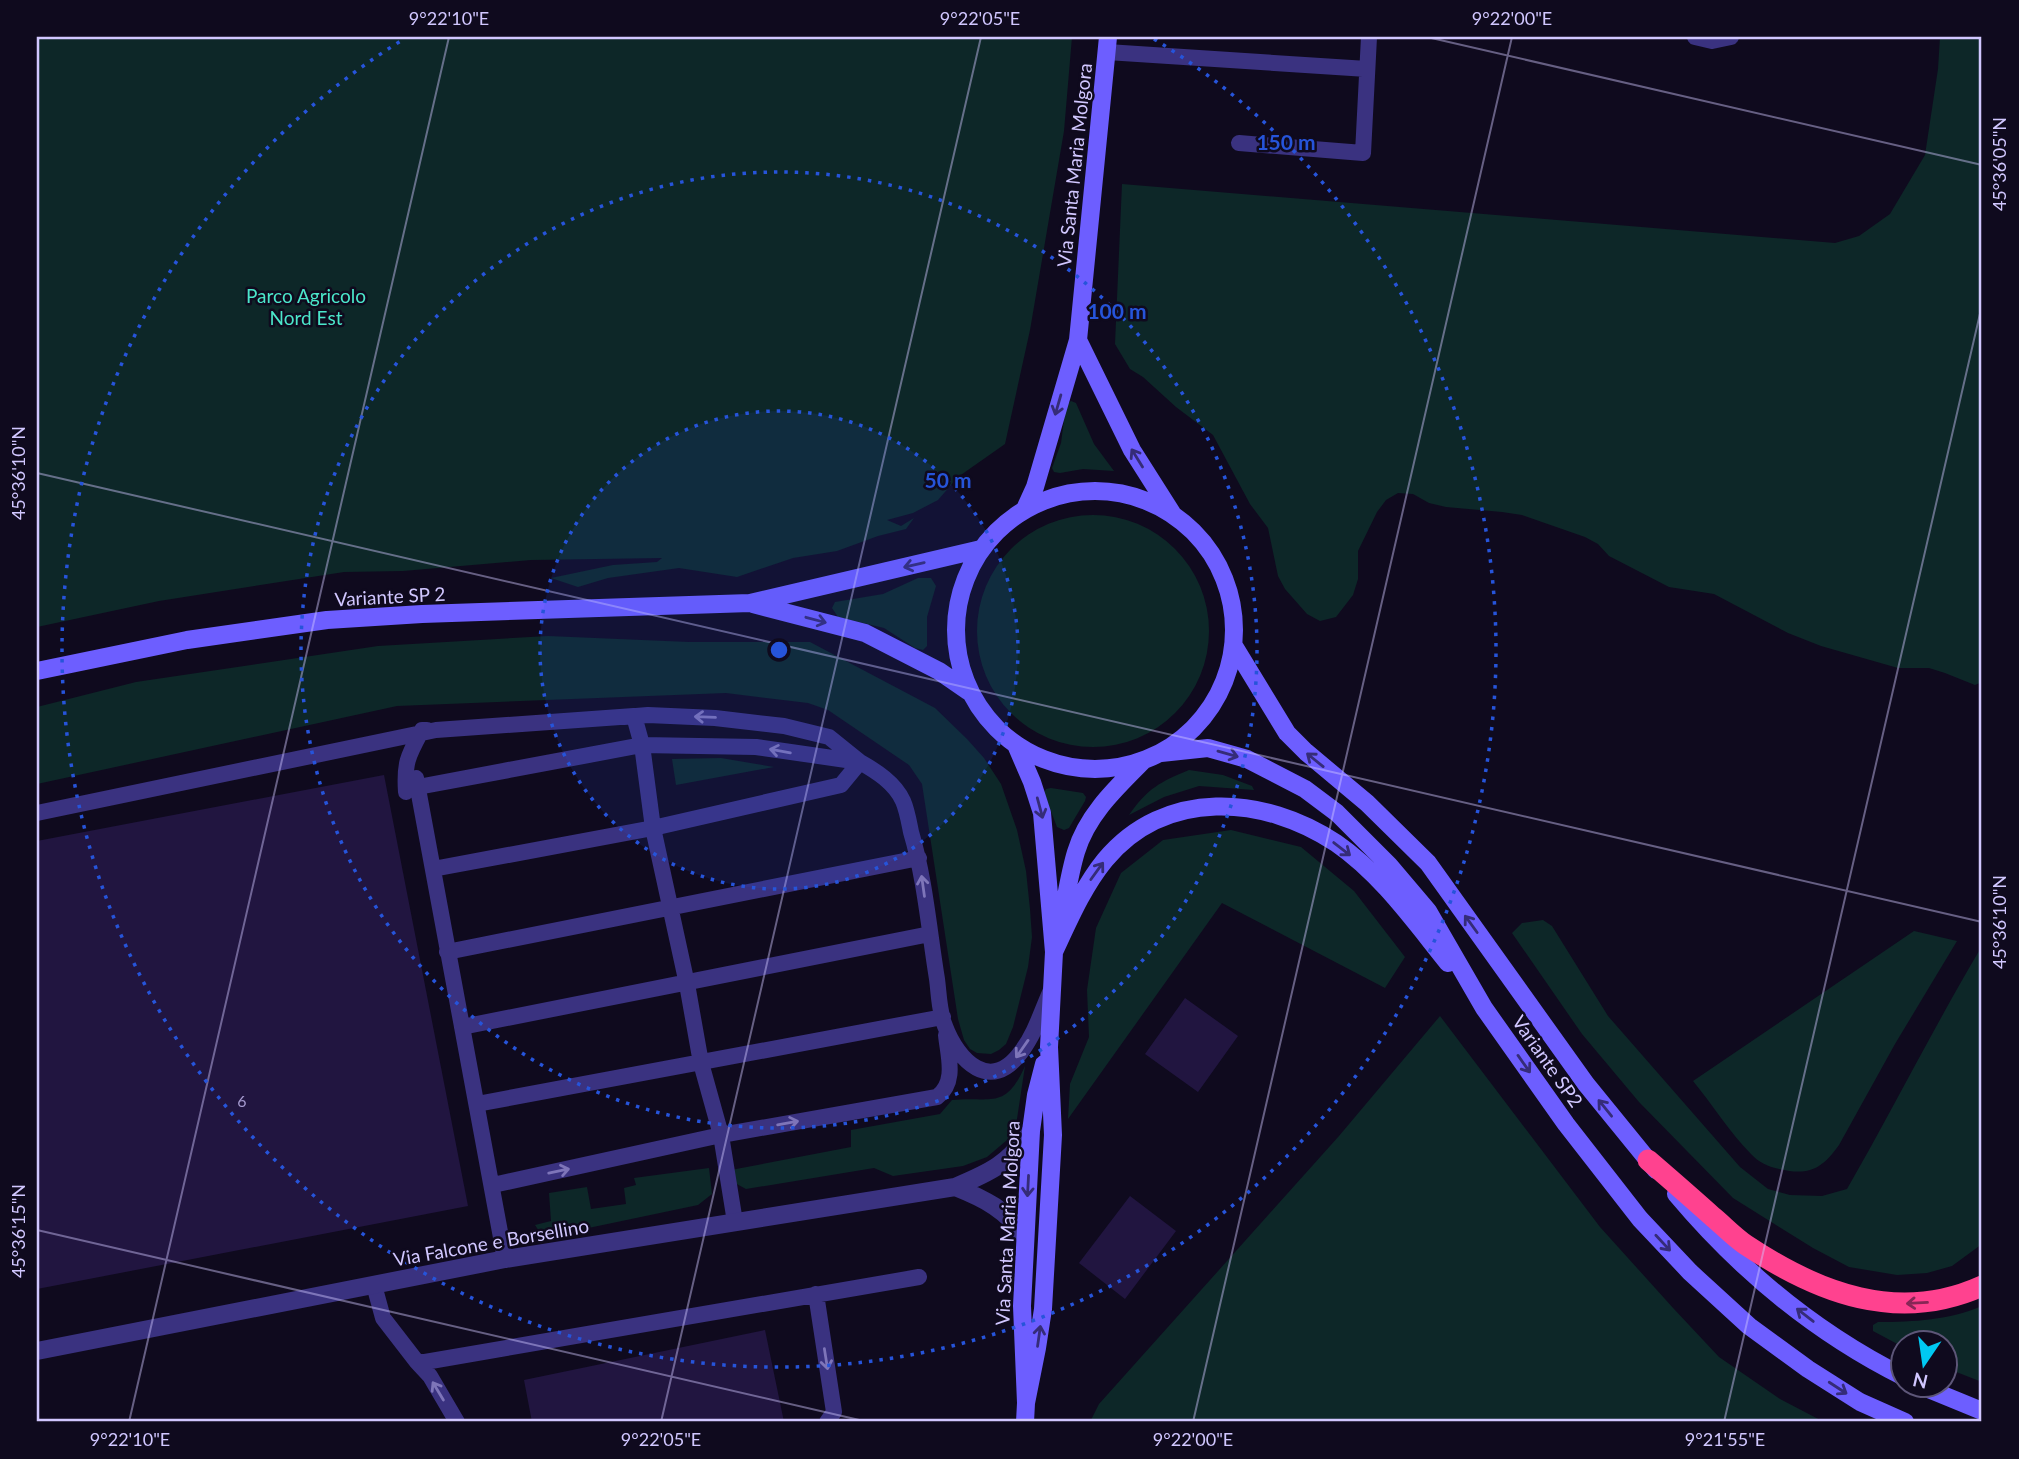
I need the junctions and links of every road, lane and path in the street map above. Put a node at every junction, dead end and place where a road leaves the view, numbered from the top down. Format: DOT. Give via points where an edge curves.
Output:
graph roads {
  1 [pos="1369,37"];
  2 [pos="1695,37"];
  3 [pos="1731,37"];
  4 [pos="1107,44"];
  5 [pos="1367,69"];
  6 [pos="1239,143"];
  7 [pos="1077,340"];
  8 [pos="1025,509"];
  9 [pos="1174,515"];
  10 [pos="981,549"];
  11 [pos="750,603"];
  12 [pos="1234,646"];
  13 [pos="37,671"];
  14 [pos="969,691"];
  15 [pos="634,716"];
  16 [pos="404,736"];
  17 [pos="1016,744"];
  18 [pos="642,745"];
  19 [pos="1161,753"];
  20 [pos="1144,760"];
  21 [pos="860,762"];
  22 [pos="412,789"];
  23 [pos="37,813"];
  24 [pos="653,828"];
  25 [pos="919,858"];
  26 [pos="433,869"];
  27 [pos="671,907"];
  28 [pos="930,934"];
  29 [pos="447,952"];
  30 [pos="1054,952"];
  31 [pos="687,984"];
  32 [pos="1052,987"];
  33 [pos="1484,1008"];
  34 [pos="944,1021"];
  35 [pos="462,1027"];
  36 [pos="1049,1046"];
  37 [pos="701,1063"];
  38 [pos="477,1104"];
  39 [pos="1031,1131"];
  40 [pos="721,1135"];
  41 [pos="1648,1160"];
  42 [pos="493,1185"];
  43 [pos="955,1187"];
  44 [pos="735,1222"];
  45 [pos="1026,1237"];
  46 [pos="506,1259"];
  47 [pos="919,1277"];
  48 [pos="374,1285"];
  49 [pos="1982,1286"];
  50 [pos="816,1294"];
  51 [pos="37,1351"];
  52 [pos="417,1362"];
  53 [pos="1890,1370"];
  54 [pos="1956,1400"];
  55 [pos="1026,1403"];
  56 [pos="1982,1411"];
  57 [pos="457,1422"];
  58 [pos="827,1422"];
  59 [pos="1025,1422"];
  60 [pos="1905,1422"];
  1 -- 5 [label="lane"];
  2 -- 3 [label="lane" via="1712,41"];
  4 -- 5 [label="lane"];
  4 -- 7 [label="main road, Via Santa Maria Molgora"];
  5 -- 6 [label="lane" via="1363,153"];
  7 -- 8 [label="main road, Via Santa Maria Molgora, one-way"];
  9 -- 7 [label="main road, one-way" via="1132,450"];
  8 -- 9 [label="main road" via="1053,497 1103,491 1152,503"];
  8 -- 10 [label="main road"];
  9 -- 12 [label="main road" via="1210,551 1222,572 1235,621"];
  10 -- 11 [label="main road, Variante SP 2, one-way"];
  10 -- 14 [label="main road" via="969,570 956,614 955,637"];
  11 -- 13 [label="main road, Variante SP 2" via="327,620 187,640"];
  11 -- 14 [label="main road, Variante SP 2, one-way" via="865,633"];
  12 -- 19 [label="main road" via="1220,693 1207,713"];
  41 -- 12 [label="main road, Variante SP2, one-way" via="1586,1084 1428,863 1287,733"];
  14 -- 17 [label="main road" via="982,712"];
  15 -- 16 [label="lane"];
  15 -- 18 [label="lane"];
  21 -- 15 [label="lane, one-way" via="829,737 784,726"];
  15 -- 22 [label="lane" via="422,730 404,769"];
  16 -- 22 [label="lane"];
  16 -- 23 [label="lane"];
  17 -- 20 [label="main road" via="1056,764 1085,769 1115,768"];
  17 -- 30 [label="main road, Via Santa Maria Molgora, one-way" via="1042,813"];
  21 -- 18 [label="lane, one-way" via="755,747"];
  18 -- 22 [label="lane"];
  18 -- 24 [label="lane"];
  19 -- 20 [label="main road"];
  19 -- 33 [label="main road, Variante SP2, one-way" via="1208,748 1247,759 1305,789 1337,813 1428,911"];
  20 -- 30 [label="main road, Via Santa Maria Molgora" via="1086,829 1076,852"];
  21 -- 24 [label="lane" via="841,785"];
  21 -- 25 [label="lane" via="889,782 902,800"];
  22 -- 26 [label="lane"];
  24 -- 26 [label="lane"];
  24 -- 27 [label="lane"];
  25 -- 27 [label="lane"];
  28 -- 25 [label="lane, one-way"];
  26 -- 29 [label="lane"];
  27 -- 29 [label="lane"];
  27 -- 31 [label="lane"];
  28 -- 31 [label="lane"];
  28 -- 34 [label="lane"];
  29 -- 35 [label="lane"];
  30 -- 32 [label="main road, Via Santa Maria Molgora"];
  30 -- 33 [label="main road, one-way" via="1081,895 1124,840 1153,821 1188,808 1241,808 1294,821 1337,844 1405,908"];
  31 -- 35 [label="lane"];
  31 -- 37 [label="lane"];
  32 -- 34 [label="lane, one-way" via="1021,1054 995,1072 971,1066"];
  32 -- 36 [label="main road, Via Santa Maria Molgora"];
  33 -- 60 [label="main road, Variante SP2, one-way" via="1640,1219 1690,1272 1749,1326 1808,1369 1860,1402"];
  34 -- 37 [label="lane"];
  40 -- 34 [label="lane, one-way" via="937,1097 951,1079"];
  35 -- 38 [label="lane"];
  36 -- 39 [label="main road, Via Santa Maria Molgora"];
  55 -- 36 [label="main road, Via Santa Maria Molgora, one-way" via="1043,1308 1053,1135"];
  37 -- 38 [label="lane"];
  37 -- 40 [label="lane"];
  38 -- 42 [label="lane"];
  39 -- 43 [label="street, Via Falcone e Borsellino" via="1009,1158"];
  39 -- 45 [label="main road, Via Santa Maria Molgora, one-way"];
  42 -- 40 [label="lane, one-way"];
  40 -- 44 [label="lane"];
  49 -- 41 [label="highway, one-way" via="1937,1301 1888,1304 1832,1290 1744,1244"];
  53 -- 41 [label="main road, Variante SP2, one-way" via="1820,1326 1735,1258"];
  42 -- 46 [label="lane"];
  43 -- 44 [label="street, Via Falcone e Borsellino"];
  43 -- 45 [label="street" via="995,1205"];
  44 -- 46 [label="street, Via Falcone e Borsellino"];
  45 -- 55 [label="main road, Via Santa Maria Molgora" via="1022,1306"];
  46 -- 48 [label="street, Via Falcone e Borsellino"];
  47 -- 50 [label="lane"];
  48 -- 51 [label="street, Via Falcone e Borsellino"];
  48 -- 52 [label="lane" via="383,1318"];
  50 -- 52 [label="lane"];
  50 -- 58 [label="lane, one-way" via="834,1412"];
  57 -- 52 [label="lane, one-way"];
  54 -- 56 [label="main road"];
  55 -- 59 [label="main road, Via Santa Maria Molgora"];
}
